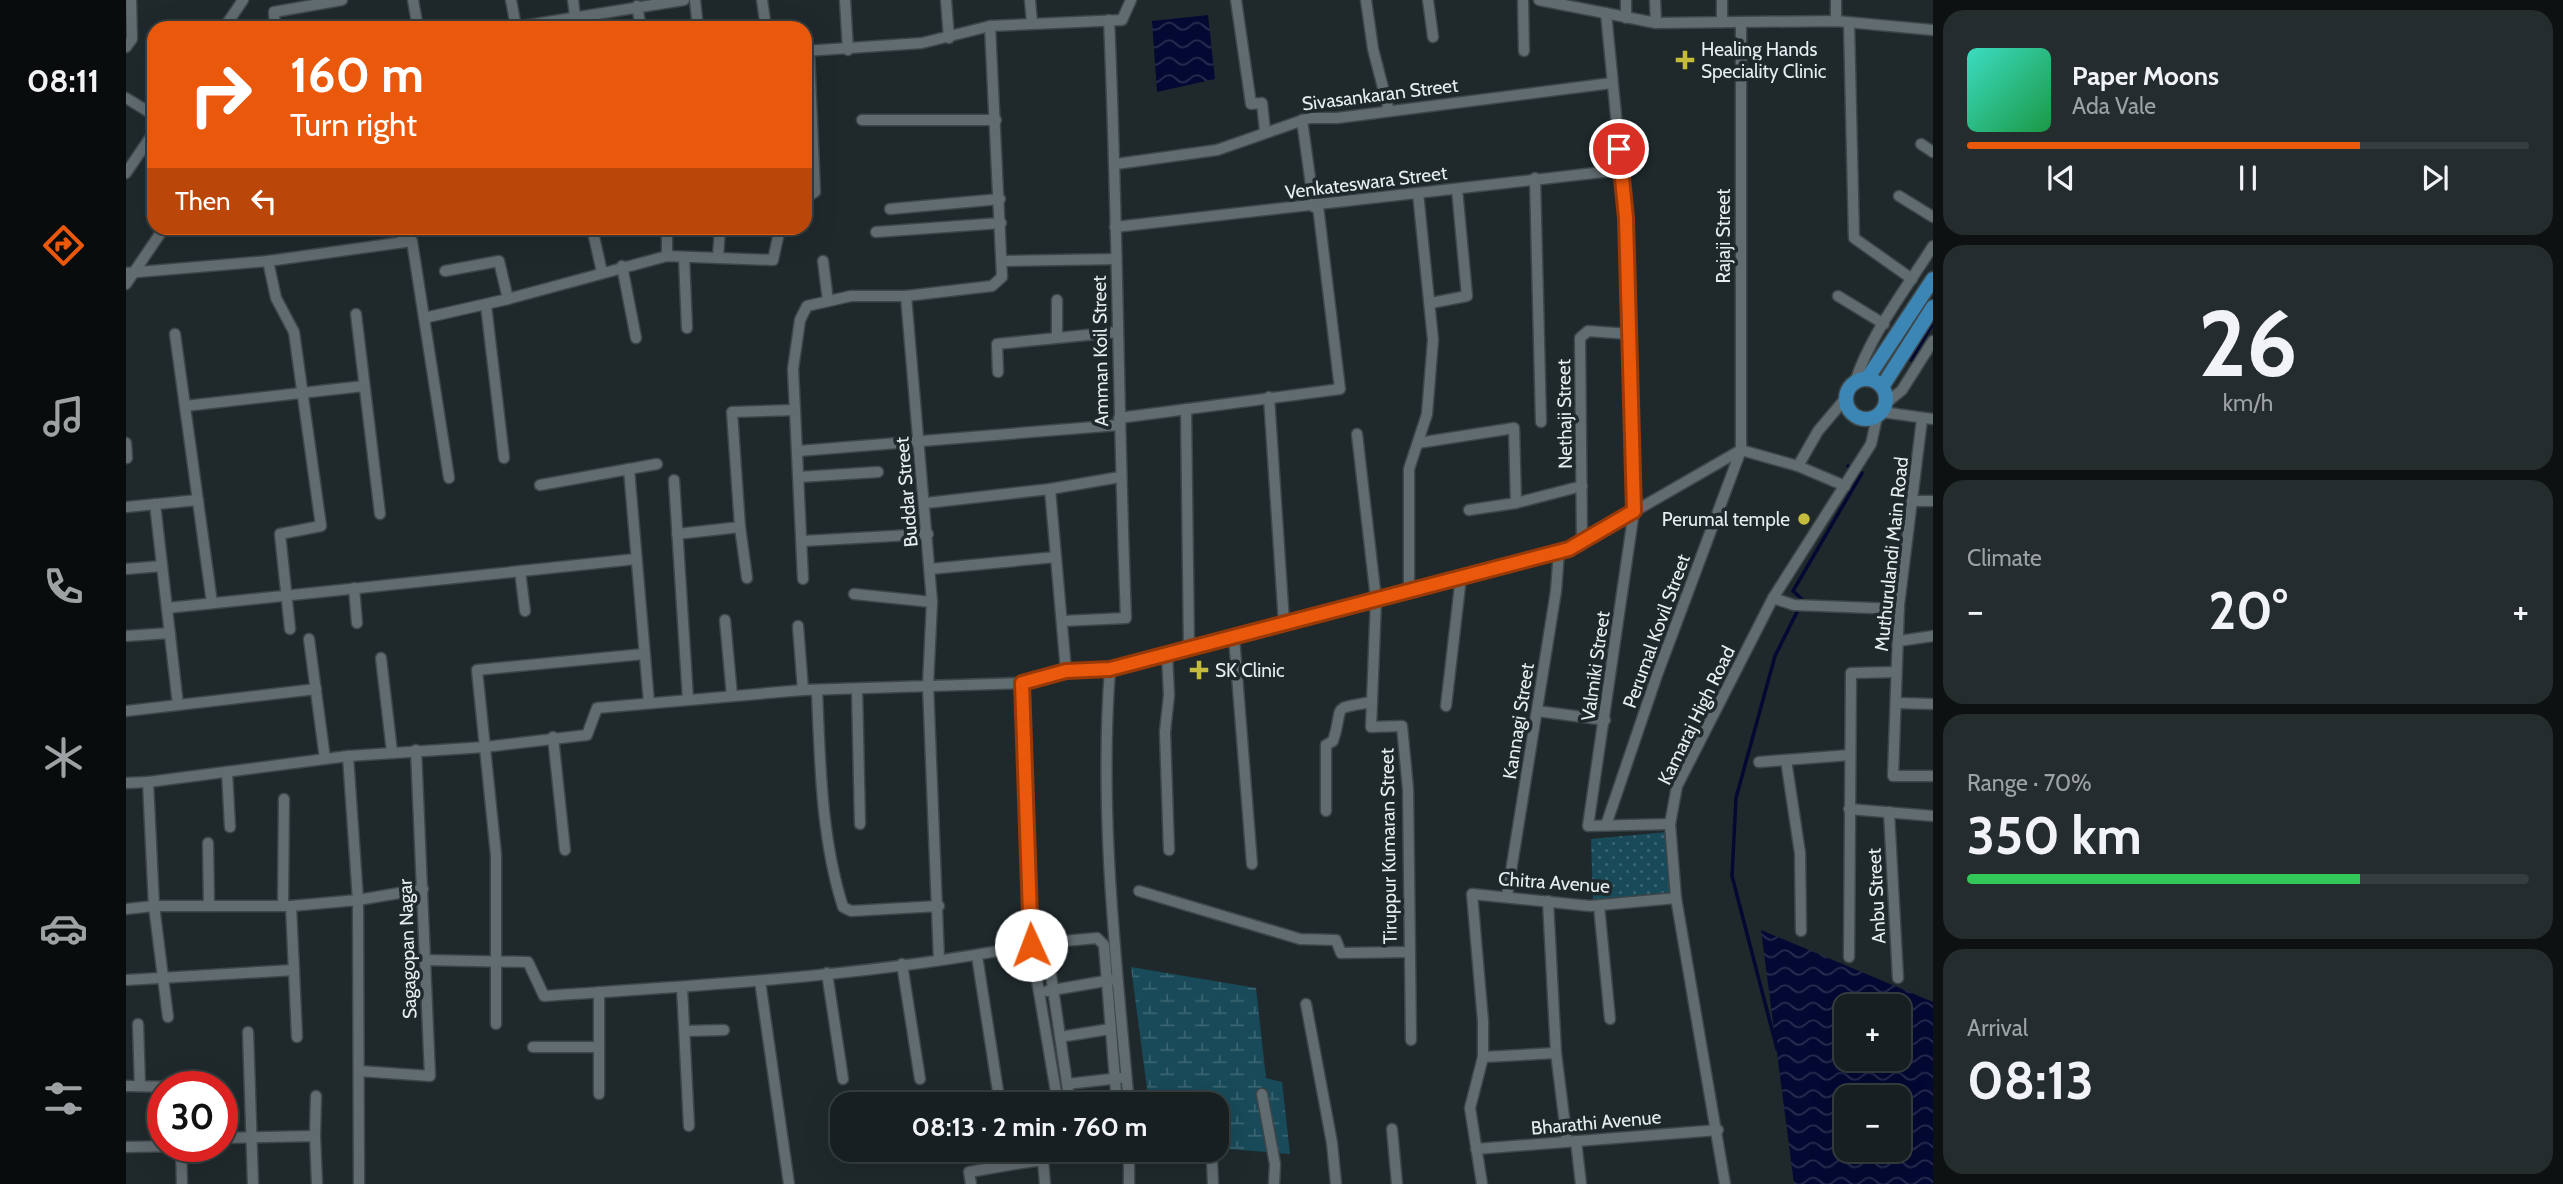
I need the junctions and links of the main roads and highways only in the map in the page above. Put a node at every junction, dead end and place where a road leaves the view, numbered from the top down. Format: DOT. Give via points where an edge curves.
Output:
graph roads {
  1 [pos="1933,279"];
  2 [pos="1933,307"];
  3 [pos="1861,381"];
  4 [pos="1882,387"];
  1 -- 3 [label="main road"];
  2 -- 4 [label="main road"];
  3 -- 4 [label="main road"];
  3 -- 4 [label="main road" via="1848,389 1845,399 1847,409 1857,418 1881,411"];
}
